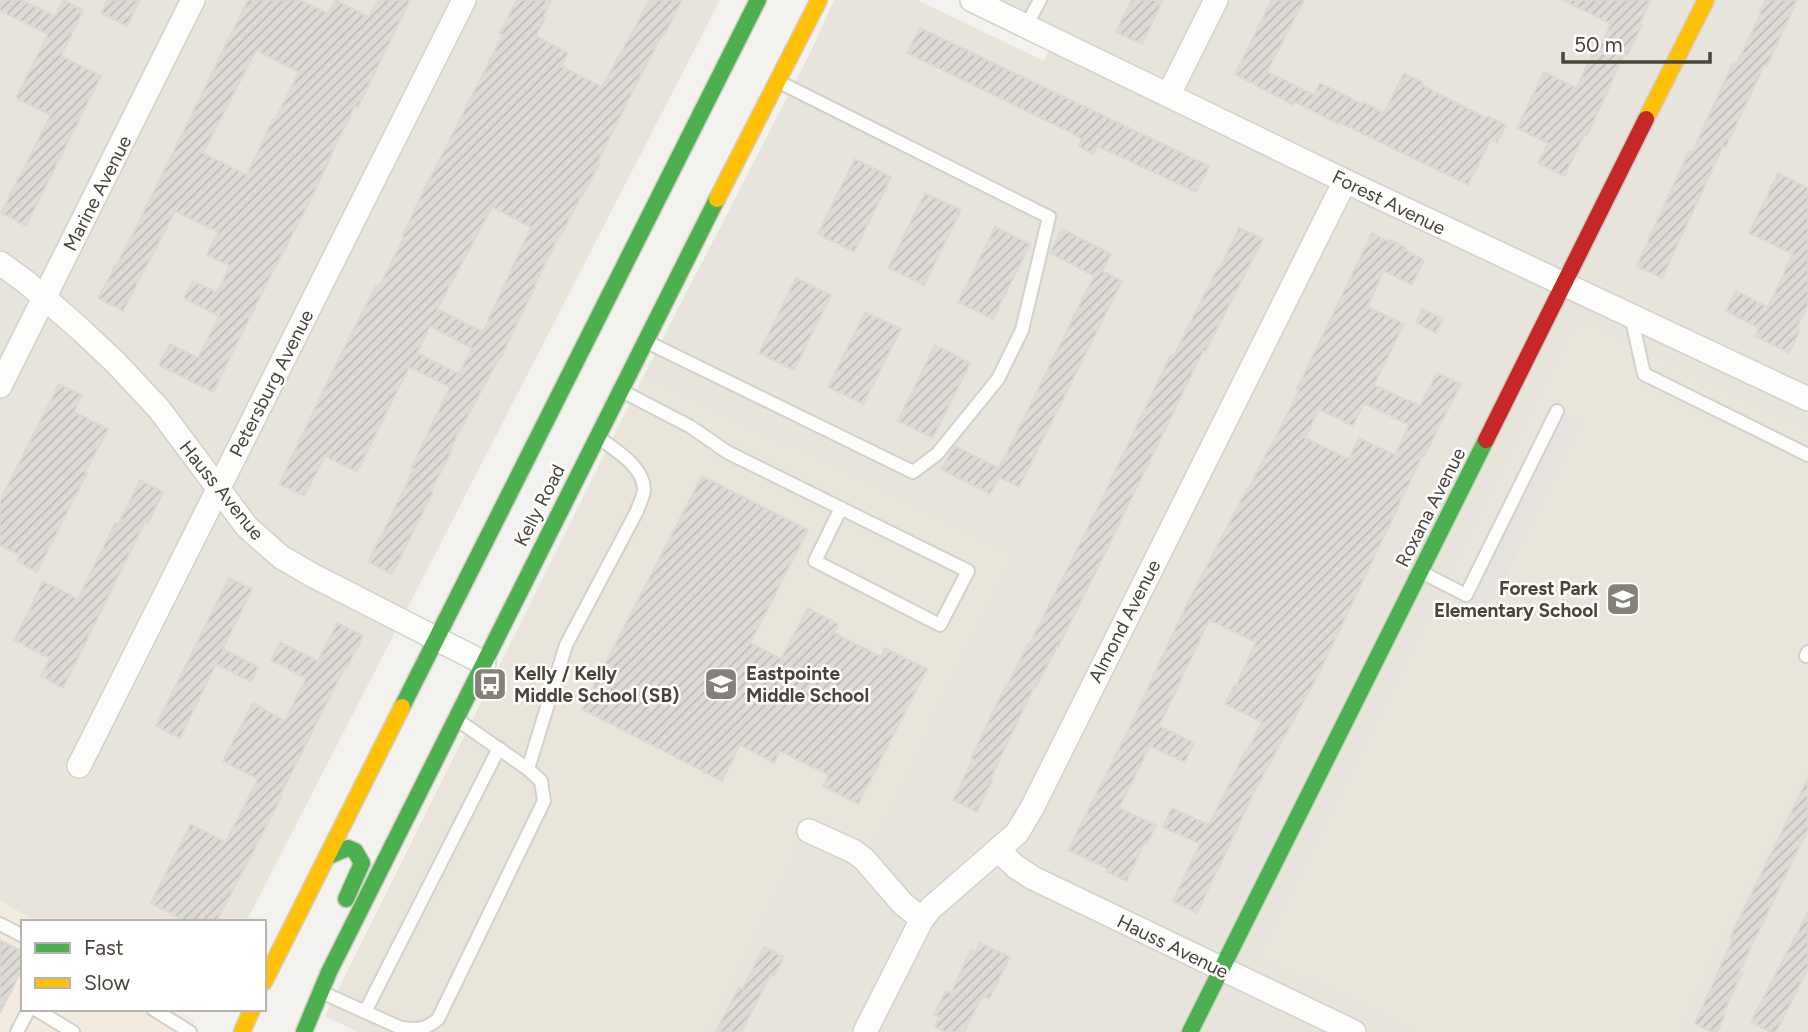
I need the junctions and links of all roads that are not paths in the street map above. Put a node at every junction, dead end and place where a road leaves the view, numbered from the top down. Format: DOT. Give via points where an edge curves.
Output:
graph roads {
  1 [pos="193,0"];
  2 [pos="464,0"];
  3 [pos="758,0"];
  4 [pos="819,0"];
  5 [pos="972,0"];
  6 [pos="1040,0"];
  7 [pos="1216,0"];
  8 [pos="1706,0"];
  9 [pos="1027,26"];
  10 [pos="779,82"];
  11 [pos="1169,94"];
  12 [pos="1345,181"];
  13 [pos="0,263"];
  14 [pos="1564,285"];
  15 [pos="44,298"];
  16 [pos="1631,316"];
  17 [pos="645,341"];
  18 [pos="0,386"];
  19 [pos="620,390"];
  20 [pos="1808,399"];
  21 [pos="1557,411"];
  22 [pos="597,436"];
  23 [pos="1808,455"];
  24 [pos="218,488"];
  25 [pos="841,508"];
  26 [pos="1421,572"];
  27 [pos="436,639"];
  28 [pos="484,663"];
  29 [pos="456,719"];
  30 [pos="499,748"];
  31 [pos="79,766"];
  32 [pos="528,769"];
  33 [pos="809,831"];
  34 [pos="998,850"];
  35 [pos="327,857"];
  36 [pos="340,910"];
  37 [pos="922,919"];
  38 [pos="0,924"];
  39 [pos="21,935"];
  40 [pos="324,944"];
  41 [pos="1222,969"];
  42 [pos="329,972"];
  43 [pos="266,978"];
  44 [pos="321,991"];
  45 [pos="28,1011"];
  46 [pos="38,1011"];
  47 [pos="157,1011"];
  48 [pos="365,1012"];
  49 [pos="169,1018"];
  50 [pos="17,1032"];
  51 [pos="73,1032"];
  52 [pos="162,1032"];
  53 [pos="190,1032"];
  54 [pos="304,1032"];
  55 [pos="865,1032"];
  56 [pos="1191,1032"];
  57 [pos="1354,1032"];
  1 -- 15 [label="street, Marine Avenue"];
  2 -- 24 [label="street, Petersburg Avenue"];
  3 -- 27 [label="street, Kelly Road"];
  4 -- 10 [label="street, Kelly Road"];
  5 -- 9 [label="street, Forest Avenue"];
  6 -- 9 [label="lane"];
  7 -- 11 [label="street"];
  8 -- 14 [label="street, Roxana Avenue"];
  9 -- 11 [label="street, Forest Avenue"];
  10 -- 17 [label="street, Kelly Road"];
  10 -- 17 [label="lane" via="1049,217 1022,330 998,379 937,454 913,472"];
  11 -- 12 [label="street, Forest Avenue"];
  12 -- 14 [label="street, Forest Avenue"];
  12 -- 34 [label="street, Almond Avenue" via="1031,808 1017,834"];
  13 -- 15 [label="street, Hauss Avenue"];
  14 -- 16 [label="street, Forest Avenue"];
  14 -- 26 [label="street, Roxana Avenue"];
  15 -- 18 [label="street, Marine Avenue"];
  15 -- 24 [label="street, Hauss Avenue" via="159,409"];
  16 -- 20 [label="street, Forest Avenue"];
  16 -- 23 [label="lane" via="1644,374"];
  17 -- 19 [label="street, Kelly Road"];
  19 -- 22 [label="street, Kelly Road"];
  19 -- 25 [label="lane" via="691,427 727,452"];
  21 -- 26 [label="lane" via="1466,595"];
  22 -- 28 [label="street, Kelly Road"];
  22 -- 32 [label="lane" via="635,467 644,492 566,645"];
  24 -- 27 [label="street, Hauss Avenue" via="247,527 281,557"];
  24 -- 31 [label="street, Petersburg Avenue"];
  25 -- 25 [label="lane" via="968,571 940,625 815,561"];
  26 -- 41 [label="street, Roxana Avenue"];
  27 -- 28 [label="street, Hauss Avenue"];
  27 -- 35 [label="street, Kelly Road"];
  28 -- 29 [label="street, Kelly Road"];
  29 -- 30 [label="lane"];
  29 -- 42 [label="street, Kelly Road"];
  30 -- 32 [label="lane"];
  30 -- 48 [label="lane"];
  32 -- 48 [label="lane" via="541,782 544,801 438,1019 415,1030"];
  33 -- 37 [label="street" via="853,851"];
  34 -- 37 [label="street, Almond Avenue"];
  34 -- 41 [label="street, Hauss Avenue" via="1023,873"];
  35 -- 36 [label="street" via="349,847 358,852 362,863"];
  35 -- 43 [label="street, Kelly Road"];
  37 -- 55 [label="street, Almond Avenue"];
  38 -- 39 [label="lane"];
  40 -- 42 [label="street"];
  41 -- 56 [label="street, Roxana Avenue"];
  41 -- 57 [label="street, Hauss Avenue"];
  42 -- 44 [label="street, Kelly Road"];
  44 -- 48 [label="lane"];
  44 -- 54 [label="street, Kelly Road"];
  45 -- 50 [label="lane"];
  46 -- 51 [label="lane"];
  47 -- 49 [label="lane"];
  49 -- 52 [label="lane"];
  49 -- 53 [label="lane"];
}
